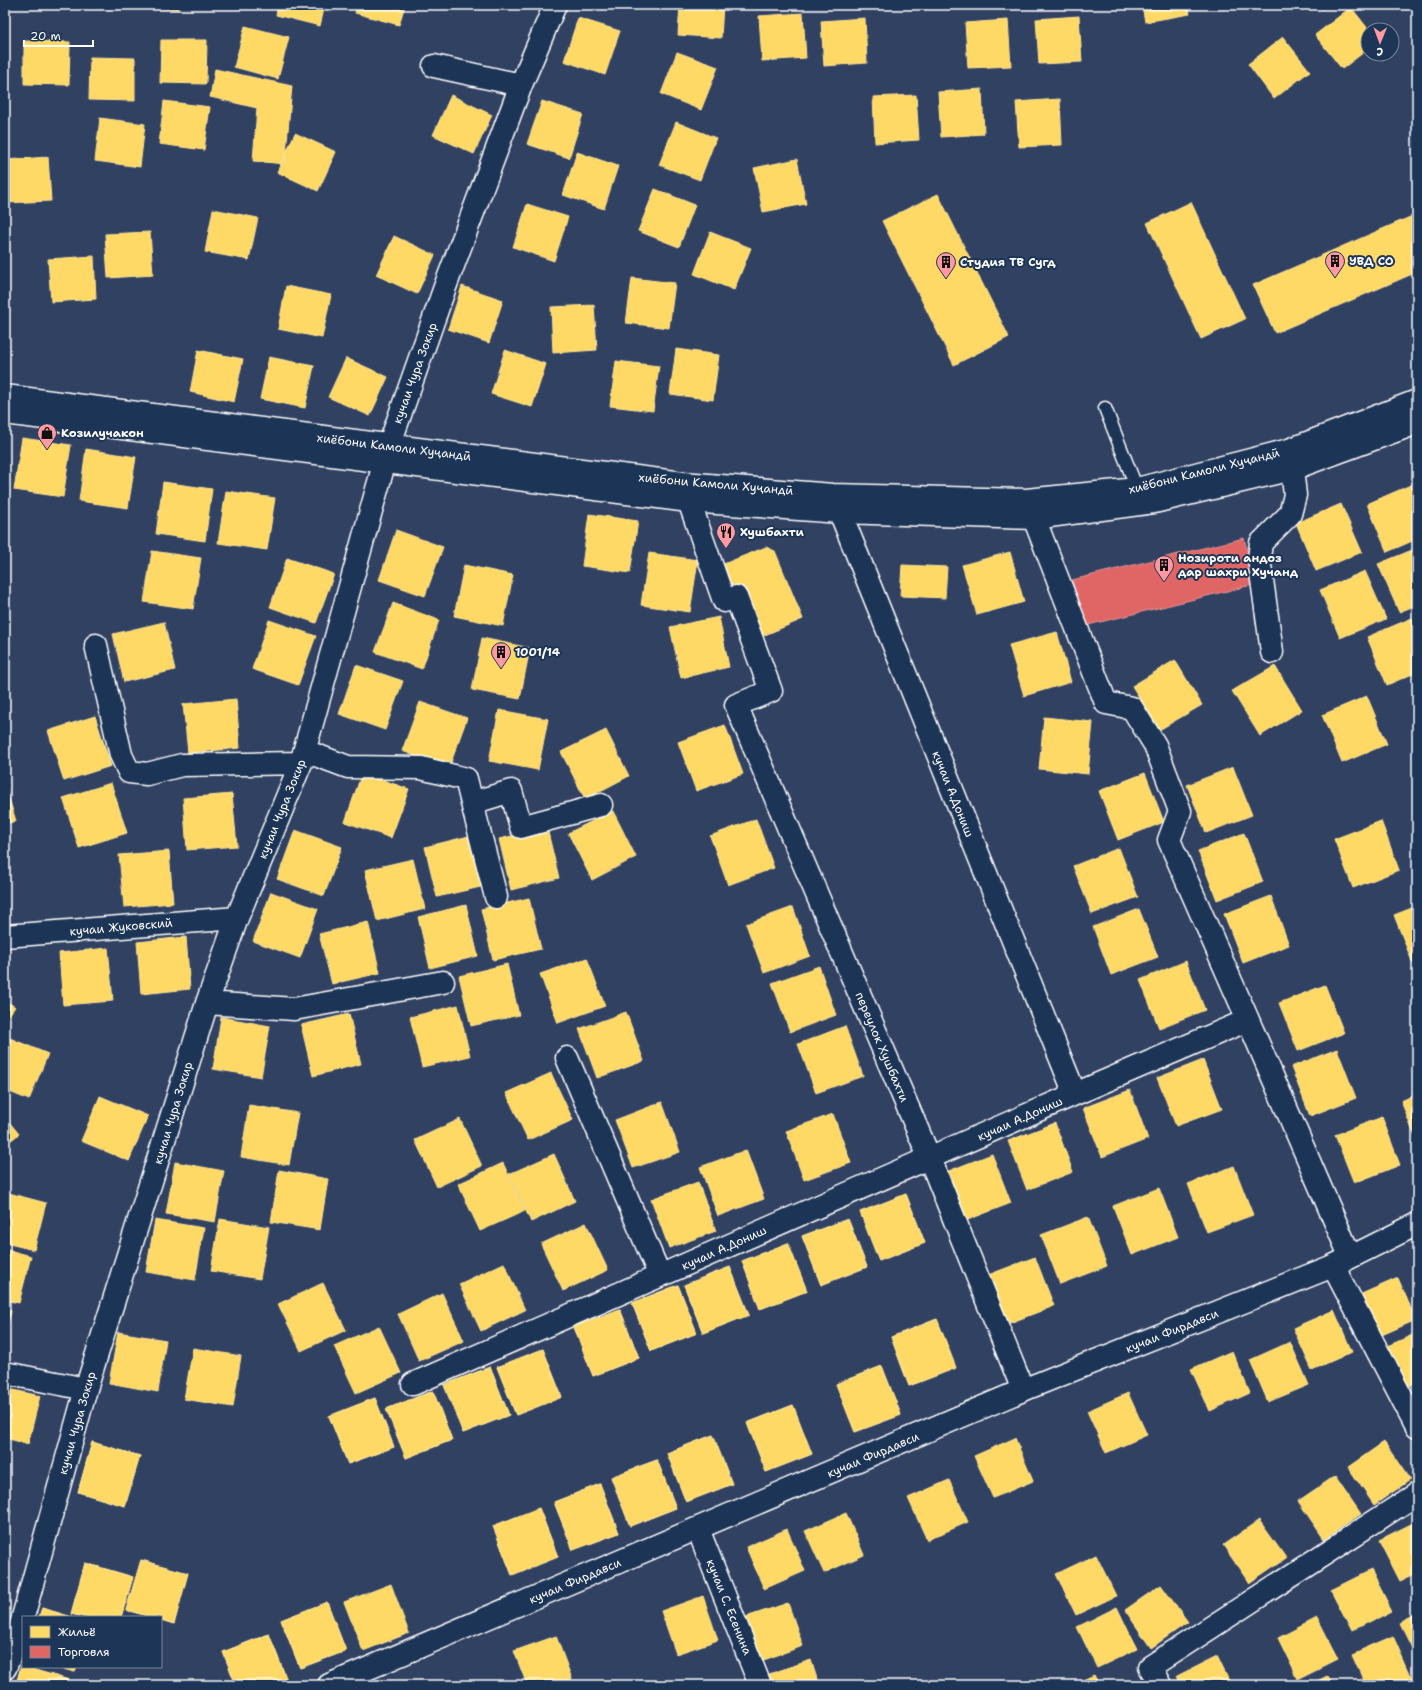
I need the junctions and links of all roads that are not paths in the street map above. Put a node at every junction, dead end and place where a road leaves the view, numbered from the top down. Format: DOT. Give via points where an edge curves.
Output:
graph roads {
  1 [pos="555,5"];
  2 [pos="434,66"];
  3 [pos="521,86"];
  4 [pos="5,396"];
  5 [pos="1417,401"];
  6 [pos="1105,408"];
  7 [pos="5,413"];
  8 [pos="1417,423"];
  9 [pos="387,454"];
  10 [pos="1292,469"];
  11 [pos="1137,490"];
  12 [pos="689,501"];
  13 [pos="840,512"];
  14 [pos="1034,518"];
  15 [pos="96,645"];
  16 [pos="1272,652"];
  17 [pos="303,757"];
  18 [pos="472,803"];
  19 [pos="601,805"];
  20 [pos="496,897"];
  21 [pos="237,918"];
  22 [pos="5,936"];
  23 [pos="443,982"];
  24 [pos="208,1003"];
  25 [pos="1248,1020"];
  26 [pos="567,1058"];
  27 [pos="1075,1094"];
  28 [pos="930,1159"];
  29 [pos="1417,1224"];
  30 [pos="1342,1261"];
  31 [pos="660,1276"];
  32 [pos="5,1373"];
  33 [pos="413,1384"];
  34 [pos="86,1389"];
  35 [pos="1023,1390"];
  36 [pos="1417,1427"];
  37 [pos="1417,1494"];
  38 [pos="698,1529"];
  39 [pos="24,1616"];
  40 [pos="22,1622"];
  41 [pos="5,1668"];
  42 [pos="329,1685"];
  43 [pos="760,1685"];
  44 [pos="1160,1685"];
  1 -- 3 [label="street, кучаи Чура Зокир"];
  2 -- 3 [label="street"];
  3 -- 9 [label="street, кучаи Чура Зокир" via="445,287"];
  4 -- 9 [label="street, хиёбони Камоли Хуҷандӣ"];
  5 -- 11 [label="street, хиёбони Камоли Хуҷандӣ" via="1289,450"];
  6 -- 11 [label="lane"];
  7 -- 9 [label="street, хиёбони Камоли Хуҷандӣ"];
  8 -- 10 [label="street, хиёбони Камоли Хуҷандӣ"];
  9 -- 11 [label="street, хиёбони Камоли Хуҷандӣ" via="833,495 1026,500"];
  9 -- 12 [label="street, хиёбони Камоли Хуҷандӣ"];
  9 -- 17 [label="street, кучаи Чура Зокир"];
  10 -- 14 [label="street, хиёбони Камоли Хуҷандӣ" via="1154,502"];
  10 -- 16 [label="street" via="1295,495 1290,514 1261,543 1259,558"];
  12 -- 13 [label="street, хиёбони Камоли Хуҷандӣ"];
  12 -- 28 [label="street, переулок Хушбахти" via="724,601 736,597 771,690 736,705"];
  13 -- 14 [label="street, хиёбони Камоли Хуҷандӣ"];
  13 -- 27 [label="street, кучаи А.Дониш"];
  14 -- 25 [label="street" via="1106,703 1132,708 1155,745 1180,811 1169,840"];
  15 -- 17 [label="street" via="121,755 129,772 147,774 182,765"];
  17 -- 18 [label="street" via="348,767 421,768 466,779"];
  17 -- 21 [label="street, кучаи Чура Зокир"];
  18 -- 19 [label="street" via="511,791 521,827"];
  18 -- 20 [label="street"];
  21 -- 22 [label="street, кучаи Жуковский"];
  21 -- 24 [label="street, кучаи Чура Зокир"];
  23 -- 24 [label="street" via="294,1009"];
  24 -- 34 [label="street, кучаи Чура Зокир"];
  25 -- 27 [label="street"];
  25 -- 30 [label="street"];
  26 -- 31 [label="street"];
  27 -- 28 [label="street, кучаи А.Дониш"];
  28 -- 31 [label="street, кучаи А.Дониш"];
  28 -- 35 [label="street, переулок Хушбахти"];
  29 -- 30 [label="street, кучаи Фирдавси"];
  30 -- 35 [label="street, кучаи Фирдавси"];
  30 -- 36 [label="street"];
  31 -- 33 [label="street, кучаи А.Дониш"];
  32 -- 34 [label="street"];
  34 -- 39 [label="street, кучаи Чура Зокир"];
  35 -- 38 [label="street, кучаи Фирдавси"];
  37 -- 44 [label="street" via="1150,1667"];
  38 -- 42 [label="street, кучаи Фирдавси"];
  38 -- 43 [label="street, кучаи С. Есенина"];
  40 -- 41 [label="street, кучаи Чура Зокир"];
}
